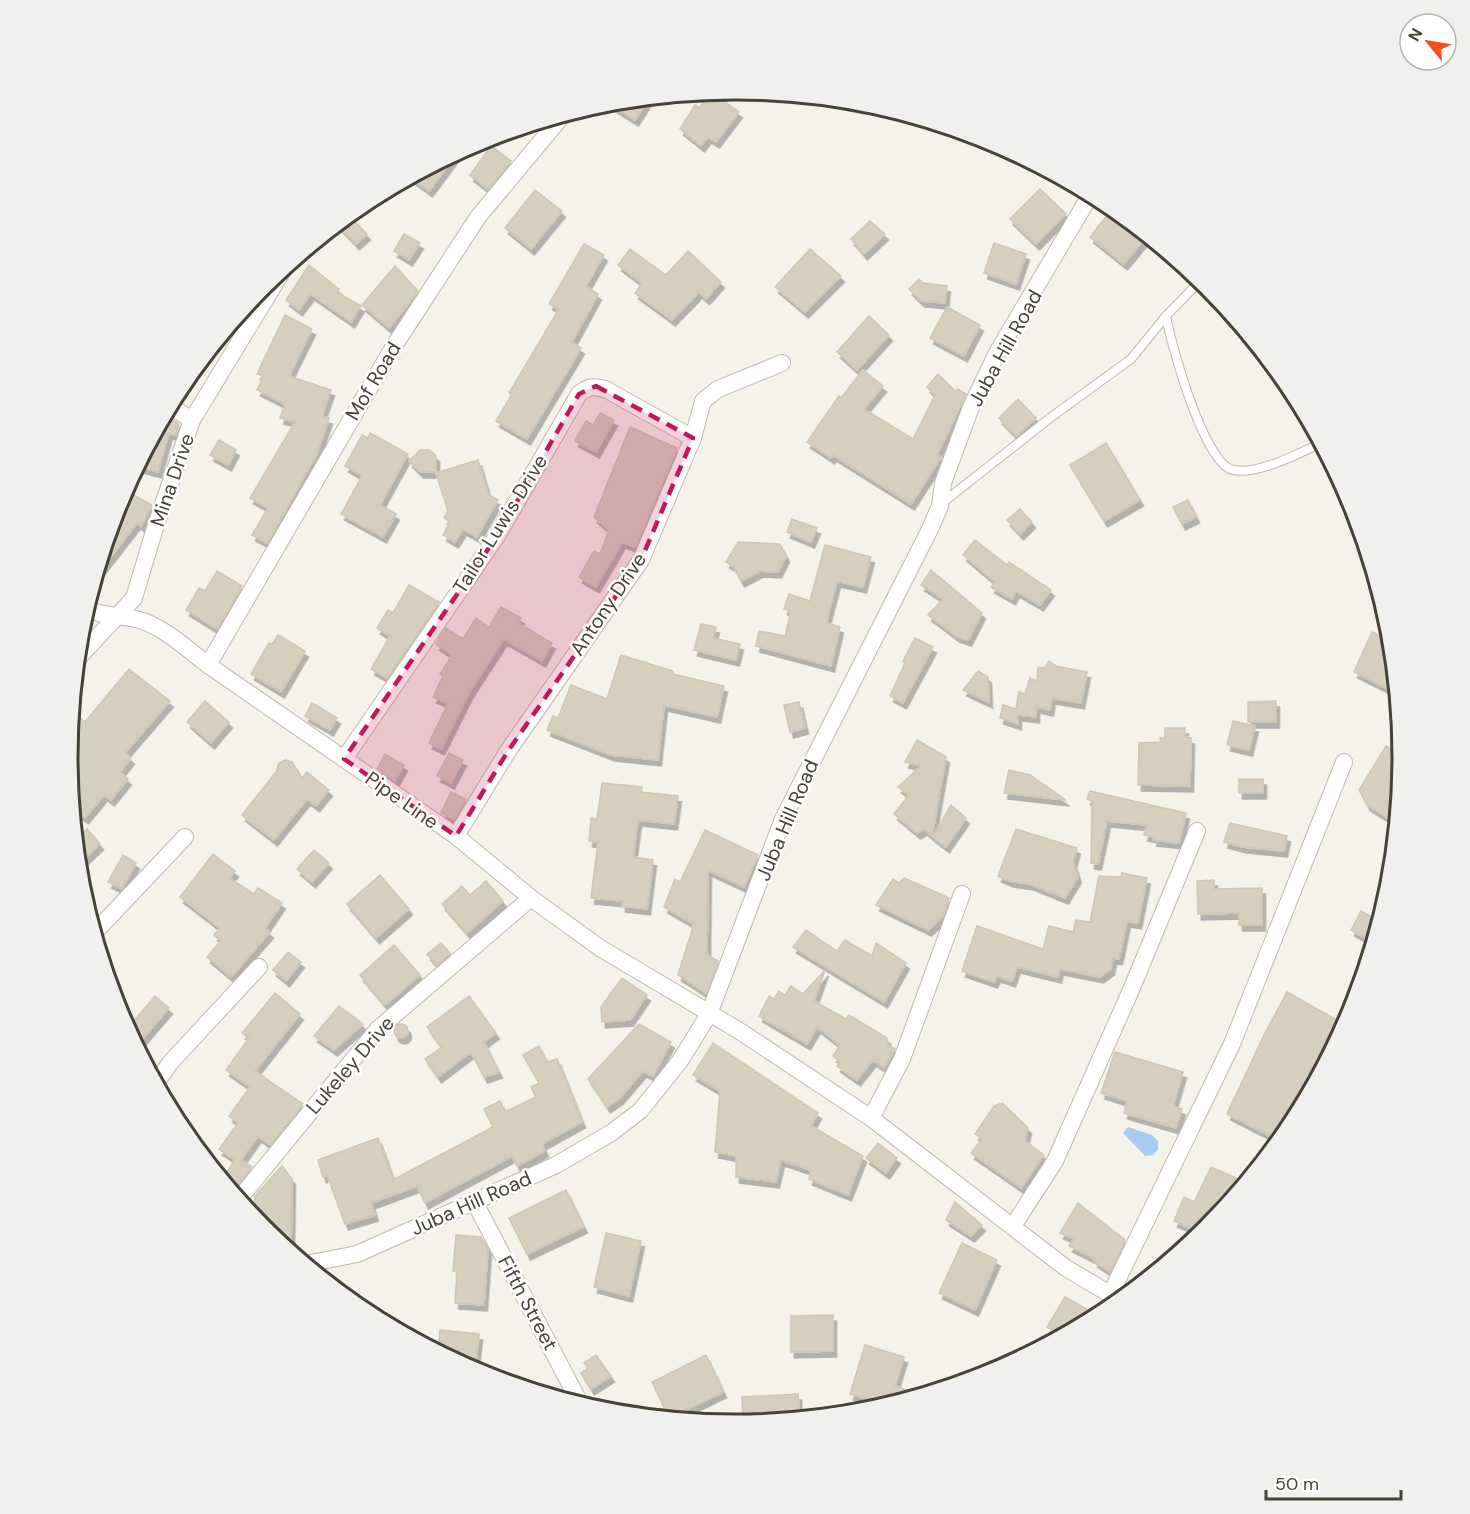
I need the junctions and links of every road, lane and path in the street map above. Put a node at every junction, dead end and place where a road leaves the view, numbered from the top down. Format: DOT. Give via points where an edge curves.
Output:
graph roads {
  1 [pos="554,125"];
  2 [pos="1086,202"];
  3 [pos="1194,287"];
  4 [pos="269,293"];
  5 [pos="1166,316"];
  6 [pos="782,363"];
  7 [pos="177,411"];
  8 [pos="192,420"];
  9 [pos="693,438"];
  10 [pos="1313,446"];
  11 [pos="940,506"];
  12 [pos="94,613"];
  13 [pos="118,618"];
  14 [pos="88,648"];
  15 [pos="208,665"];
  16 [pos="344,759"];
  17 [pos="1344,762"];
  18 [pos="1197,831"];
  19 [pos="456,836"];
  20 [pos="185,837"];
  21 [pos="962,894"];
  22 [pos="531,898"];
  23 [pos="100,927"];
  24 [pos="259,967"];
  25 [pos="709,1014"];
  26 [pos="161,1076"];
  27 [pos="871,1118"];
  28 [pos="244,1193"];
  29 [pos="474,1201"];
  30 [pos="1013,1226"];
  31 [pos="316,1262"];
  32 [pos="1119,1289"];
  33 [pos="1111,1295"];
  34 [pos="575,1394"];
  1 -- 15 [label="street, Mof Road" via="478,217 394,346"];
  2 -- 11 [label="street, Juba Hill Road" via="993,360 943,483"];
  3 -- 5 [label="lane"];
  4 -- 8 [label="street, Mina Drive"];
  5 -- 10 [label="lane" via="1184,390 1220,461 1231,470 1246,470"];
  5 -- 11 [label="lane" via="1131,359"];
  6 -- 9 [label="street, Antony Drive" via="710,395 698,412"];
  7 -- 8 [label="street"];
  8 -- 13 [label="street, Mina Drive" via="134,598"];
  9 -- 16 [label="street, Tailor Luwis Drive" via="605,389 585,388 497,536"];
  9 -- 19 [label="street, Antony Drive" via="640,560 514,741"];
  11 -- 25 [label="street, Juba Hill Road" via="783,819"];
  12 -- 13 [label="street, Pipe Line"];
  13 -- 14 [label="street, Mina Drive"];
  13 -- 15 [label="street, Pipe Line" via="138,620 174,639"];
  15 -- 16 [label="street, Pipe Line"];
  16 -- 19 [label="street, Pipe Line"];
  17 -- 32 [label="street" via="1232,1044"];
  18 -- 30 [label="street" via="1055,1161"];
  19 -- 22 [label="street, Pipe Line"];
  20 -- 23 [label="street"];
  21 -- 27 [label="street" via="902,1059"];
  22 -- 25 [label="street, Pipe Line" via="600,948"];
  22 -- 28 [label="street, Lukeley Drive" via="378,1029"];
  24 -- 26 [label="street"];
  25 -- 27 [label="street, Pipe Line"];
  25 -- 29 [label="street, Juba Hill Road" via="680,1061 640,1111 556,1165"];
  27 -- 30 [label="street, Pipe Line"];
  29 -- 31 [label="street, Juba Hill Road" via="357,1254"];
  29 -- 34 [label="street, Fifth Street"];
  30 -- 33 [label="street, Pipe Line" via="1066,1268"];
}
